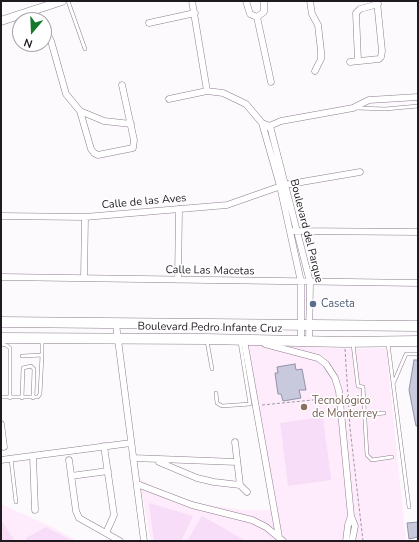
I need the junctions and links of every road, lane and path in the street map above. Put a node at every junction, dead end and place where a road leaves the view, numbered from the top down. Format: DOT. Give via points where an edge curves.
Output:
graph roads {
  1 [pos="62,1"];
  2 [pos="68,1"];
  3 [pos="192,1"];
  4 [pos="246,1"];
  5 [pos="264,1"];
  6 [pos="310,1"];
  7 [pos="378,3"];
  8 [pos="33,10"];
  9 [pos="194,13"];
  10 [pos="257,17"];
  11 [pos="1,21"];
  12 [pos="149,22"];
  13 [pos="52,45"];
  14 [pos="85,49"];
  15 [pos="358,61"];
  16 [pos="350,62"];
  17 [pos="315,71"];
  18 [pos="271,82"];
  19 [pos="122,85"];
  20 [pos="207,91"];
  21 [pos="418,97"];
  22 [pos="169,99"];
  23 [pos="418,106"];
  24 [pos="353,108"];
  25 [pos="80,111"];
  26 [pos="131,124"];
  27 [pos="265,126"];
  28 [pos="360,172"];
  29 [pos="282,185"];
  30 [pos="179,209"];
  31 [pos="1,216"];
  32 [pos="85,217"];
  33 [pos="293,231"];
  34 [pos="418,232"];
  35 [pos="2,277"];
  36 [pos="84,278"];
  37 [pos="178,280"];
  38 [pos="301,282"];
  39 [pos="310,282"];
  40 [pos="418,283"];
  41 [pos="1,322"];
  42 [pos="116,324"];
  43 [pos="305,324"];
  44 [pos="418,326"];
  45 [pos="1,338"];
  46 [pos="42,338"];
  47 [pos="118,338"];
  48 [pos="206,339"];
  49 [pos="245,340"];
  50 [pos="305,342"];
  51 [pos="348,342"];
  52 [pos="388,342"];
  53 [pos="1,344"];
  54 [pos="409,347"];
  55 [pos="418,354"];
  56 [pos="42,355"];
  57 [pos="22,356"];
  58 [pos="212,369"];
  59 [pos="394,382"];
  60 [pos="216,393"];
  61 [pos="1,397"];
  62 [pos="10,398"];
  63 [pos="22,398"];
  64 [pos="33,398"];
  65 [pos="333,398"];
  66 [pos="256,406"];
  67 [pos="384,413"];
  68 [pos="365,415"];
  69 [pos="1,427"];
  70 [pos="235,442"];
  71 [pos="131,443"];
  72 [pos="104,446"];
  73 [pos="4,447"];
  74 [pos="33,456"];
  75 [pos="392,457"];
  76 [pos="133,458"];
  77 [pos="11,459"];
  78 [pos="1,460"];
  79 [pos="70,460"];
  80 [pos="156,460"];
  81 [pos="237,462"];
  82 [pos="108,471"];
  83 [pos="71,476"];
  84 [pos="137,484"];
  85 [pos="240,485"];
  86 [pos="247,492"];
  87 [pos="16,502"];
  88 [pos="409,507"];
  89 [pos="35,510"];
  90 [pos="351,516"];
  91 [pos="106,533"];
  92 [pos="281,539"];
  93 [pos="120,541"];
  94 [pos="144,541"];
  95 [pos="346,541"];
  96 [pos="352,541"];
  97 [pos="363,541"];
  1 -- 8 [label="main road"];
  2 -- 14 [label="lane"];
  3 -- 9 [label="street"];
  4 -- 10 [label="street" via="250,14"];
  5 -- 10 [label="street" via="264,12"];
  6 -- 17 [label="street" via="312,14 318,25 322,55"];
  7 -- 15 [label="street" via="356,13"];
  7 -- 15 [label="street" via="382,55 379,59"];
  8 -- 11 [label="main road"];
  9 -- 12 [label="street"];
  9 -- 20 [label="street"];
  10 -- 18 [label="street"];
  13 -- 25 [label="street" via="64,88"];
  15 -- 16 [label="street"];
  19 -- 26 [label="street"];
  20 -- 22 [label="street"];
  20 -- 27 [label="street" via="223,93 240,100"];
  21 -- 24 [label="street" via="369,100"];
  23 -- 24 [label="lane"];
  24 -- 27 [label="street"];
  25 -- 26 [label="street" via="104,121"];
  25 -- 26 [label="street" via="91,149 96,155 133,148 135,143"];
  27 -- 29 [label="street, Boulevard del Parque"];
  28 -- 29 [label="street, Calle de las Aves"];
  29 -- 30 [label="street, Calle de las Aves" via="227,205"];
  29 -- 33 [label="street, Boulevard del Parque"];
  30 -- 32 [label="street, Calle de las Aves"];
  30 -- 37 [label="street"];
  31 -- 32 [label="street, Calle de las Aves"];
  32 -- 36 [label="street"];
  33 -- 34 [label="street"];
  33 -- 38 [label="street, Boulevard del Parque"];
  33 -- 39 [label="street, Boulevard del Parque"];
  35 -- 36 [label="street, Calle Las Macetas"];
  36 -- 37 [label="street, Calle Las Macetas"];
  37 -- 38 [label="street, Calle Las Macetas"];
  38 -- 39 [label="street, Calle Las Macetas"];
  38 -- 43 [label="street, Boulevard del Parque"];
  39 -- 40 [label="street, Calle Las Macetas"];
  39 -- 43 [label="street, Boulevard del Parque"];
  41 -- 42 [label="highway, Boulevard Pedro Infante Cruz"];
  42 -- 43 [label="highway, Boulevard Pedro Infante Cruz"];
  42 -- 47 [label="street"];
  43 -- 44 [label="highway, Boulevard Pedro Infante Cruz"];
  43 -- 50 [label="street, Boulevard del Parque"];
  45 -- 46 [label="highway, Boulevard Pedro Infante Cruz"];
  46 -- 47 [label="highway, Boulevard Pedro Infante Cruz"];
  46 -- 56 [label="lane"];
  47 -- 48 [label="highway, Boulevard Pedro Infante Cruz"];
  47 -- 71 [label="street"];
  48 -- 49 [label="highway, Boulevard Pedro Infante Cruz"];
  48 -- 58 [label="lane"];
  49 -- 50 [label="highway, Boulevard Pedro Infante Cruz"];
  49 -- 60 [label="lane" via="250,404 222,406 217,403"];
  49 -- 66 [label="street"];
  49 -- 90 [label="street" via="318,358 331,370 339,391"];
  50 -- 51 [label="highway, Boulevard Pedro Infante Cruz"];
  51 -- 52 [label="highway, Boulevard Pedro Infante Cruz"];
  51 -- 68 [label="lane" via="358,386 363,387"];
  51 -- 97 [label="path" via="351,435"];
  52 -- 54 [label="highway, Boulevard Pedro Infante Cruz"];
  52 -- 59 [label="lane"];
  53 -- 62 [label="lane" via="10,348"];
  54 -- 55 [label="lane"];
  54 -- 59 [label="lane"];
  56 -- 57 [label="lane"];
  56 -- 64 [label="lane" via="40,394"];
  59 -- 88 [label="lane"];
  61 -- 62 [label="lane"];
  62 -- 63 [label="lane"];
  63 -- 64 [label="lane"];
  63 -- 64 [label="lane" via="23,368 31,366 34,369"];
  65 -- 66 [label="path"];
  66 -- 92 [label="street"];
  67 -- 68 [label="lane"];
  68 -- 75 [label="lane" via="368,457 372,460"];
  69 -- 73 [label="street"];
  70 -- 81 [label="street"];
  71 -- 72 [label="street"];
  71 -- 76 [label="street"];
  72 -- 74 [label="street"];
  72 -- 82 [label="street"];
  74 -- 77 [label="street"];
  74 -- 89 [label="street"];
  76 -- 80 [label="street"];
  76 -- 84 [label="street"];
  77 -- 78 [label="street"];
  77 -- 87 [label="lane"];
  79 -- 83 [label="street"];
  80 -- 81 [label="street"];
  80 -- 85 [label="street" via="197,478"];
  81 -- 85 [label="street"];
  82 -- 83 [label="street"];
  82 -- 91 [label="street" via="114,515"];
  83 -- 91 [label="street" via="79,518"];
  84 -- 92 [label="street" via="192,505 252,520"];
  84 -- 94 [label="street"];
  85 -- 86 [label="street"];
  90 -- 95 [label="street"];
  90 -- 96 [label="street" via="355,526"];
  91 -- 93 [label="street"];
}
